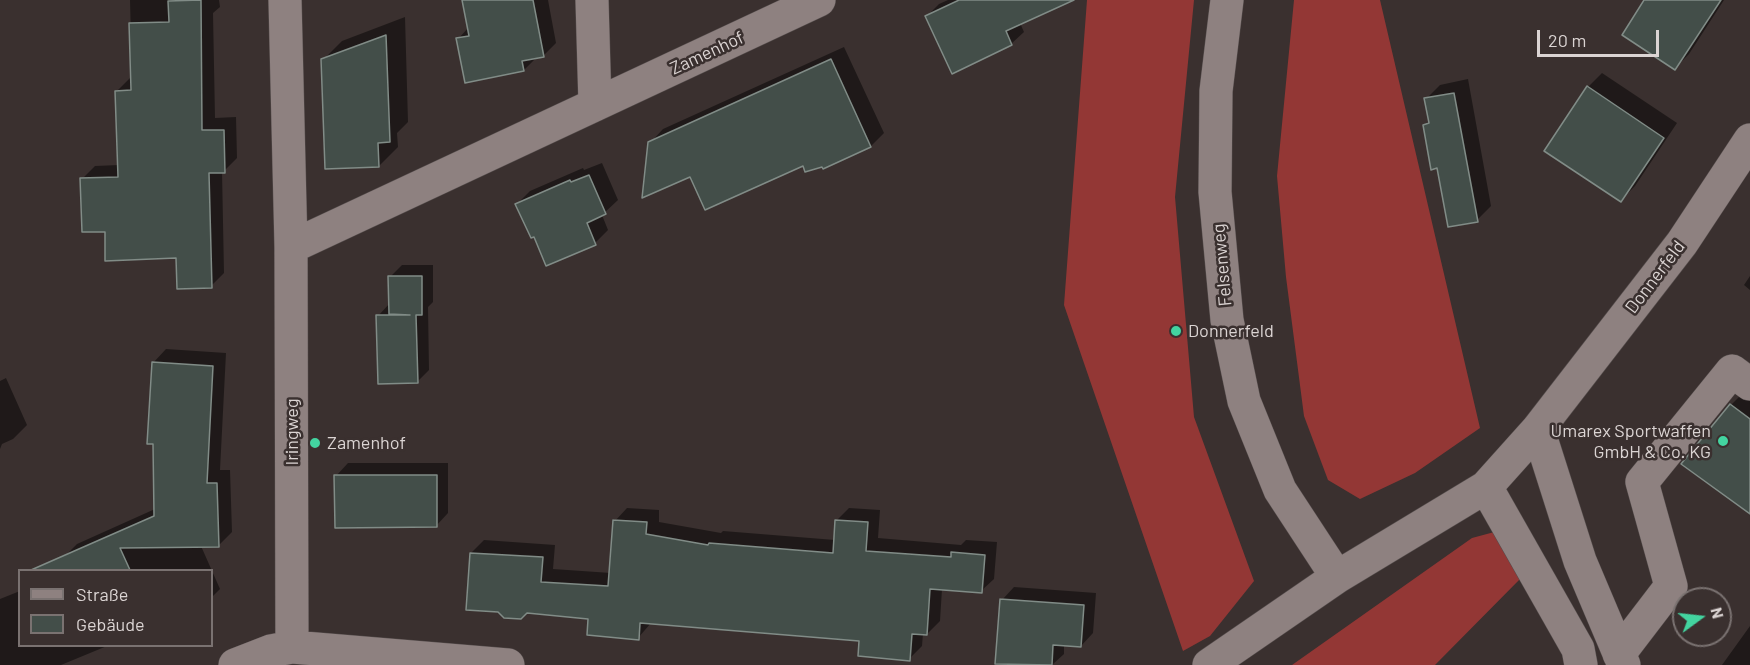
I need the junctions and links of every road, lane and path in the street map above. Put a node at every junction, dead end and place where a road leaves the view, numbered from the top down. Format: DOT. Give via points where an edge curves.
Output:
graph roads {
  1 [pos="285,0"];
  2 [pos="592,0"];
  3 [pos="819,0"];
  4 [pos="1227,0"];
  5 [pos="595,105"];
  6 [pos="1750,140"];
  7 [pos="291,247"];
  8 [pos="1750,384"];
  9 [pos="1538,429"];
  10 [pos="1485,487"];
  11 [pos="1337,577"];
  12 [pos="292,647"];
  13 [pos="1621,659"];
  14 [pos="235,665"];
  15 [pos="508,665"];
  16 [pos="1209,665"];
  17 [pos="1581,665"];
  1 -- 7 [label="street, Iringweg"];
  2 -- 5 [label="street"];
  3 -- 5 [label="street, Zamenhof"];
  4 -- 11 [label="street, Felsenweg" via="1216,91 1215,192 1227,320 1244,401 1280,490"];
  5 -- 7 [label="street, Zamenhof"];
  6 -- 9 [label="street, Donnerfeld" via="1682,243"];
  7 -- 12 [label="street, Iringweg"];
  8 -- 13 [label="street" via="1731,371 1642,482 1671,586"];
  9 -- 10 [label="street, Donnerfeld"];
  9 -- 13 [label="street" via="1580,561"];
  10 -- 11 [label="street, Donnerfeld"];
  10 -- 17 [label="street" via="1578,649"];
  11 -- 16 [label="street, Donnerfeld"];
  12 -- 14 [label="street" via="263,653"];
  12 -- 15 [label="street"];
}
